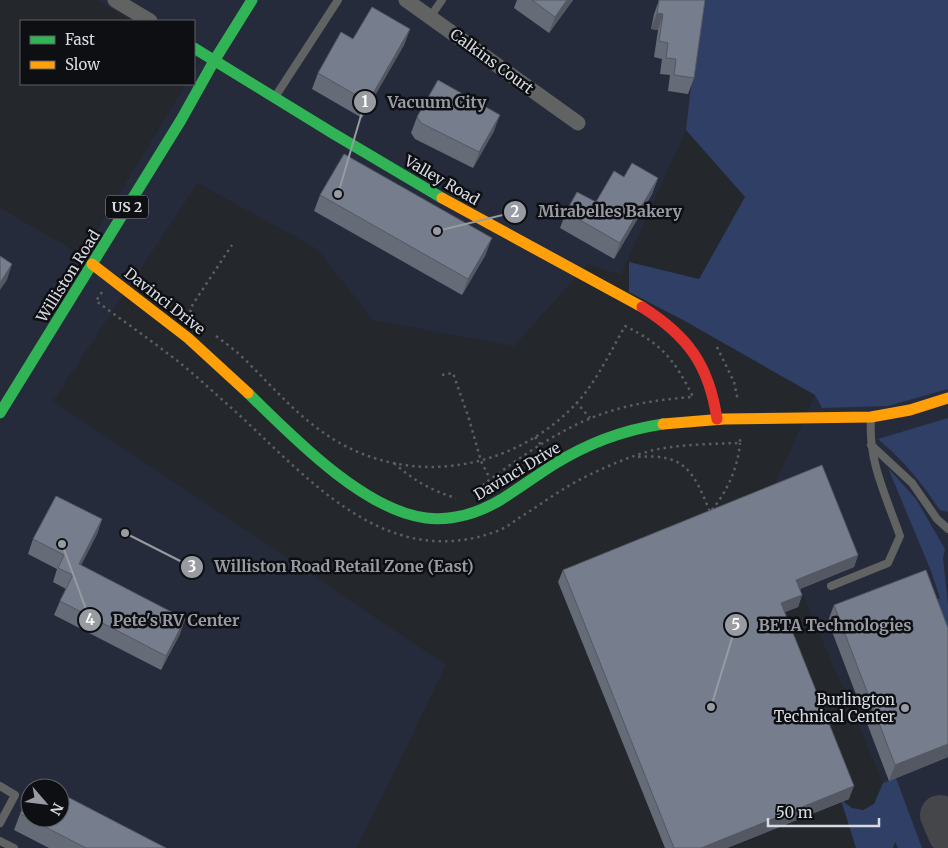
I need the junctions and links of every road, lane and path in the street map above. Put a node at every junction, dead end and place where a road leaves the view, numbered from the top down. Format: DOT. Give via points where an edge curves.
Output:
graph roads {
  1 [pos="115,0"];
  2 [pos="252,0"];
  3 [pos="338,0"];
  4 [pos="406,0"];
  5 [pos="442,0"];
  6 [pos="430,18"];
  7 [pos="148,20"];
  8 [pos="195,49"];
  9 [pos="214,61"];
  10 [pos="275,98"];
  11 [pos="578,122"];
  12 [pos="232,245"];
  13 [pos="92,264"];
  14 [pos="112,278"];
  15 [pos="199,322"];
  16 [pos="210,332"];
  17 [pos="717,347"];
  18 [pos="442,375"];
  19 [pos="948,398"];
  20 [pos="576,402"];
  21 [pos="0,413"];
  22 [pos="871,417"];
  23 [pos="740,418"];
  24 [pos="590,419"];
  25 [pos="716,419"];
  26 [pos="535,437"];
  27 [pos="740,443"];
  28 [pos="541,445"];
  29 [pos="871,445"];
  30 [pos="633,457"];
  31 [pos="481,462"];
  32 [pos="394,463"];
  33 [pos="490,479"];
  34 [pos="484,491"];
  35 [pos="464,499"];
  36 [pos="504,499"];
  37 [pos="516,519"];
  38 [pos="948,529"];
  39 [pos="831,586"];
  40 [pos="0,786"];
  41 [pos="0,823"];
  42 [pos="0,841"];
  43 [pos="14,848"];
  1 -- 7 [label="street"];
  2 -- 9 [label="street, Williston Road / US 2"];
  3 -- 10 [label="lane"];
  4 -- 6 [label="street, Calkins Court"];
  5 -- 6 [label="lane"];
  6 -- 11 [label="street, Calkins Court"];
  8 -- 9 [label="street, Valley Road"];
  9 -- 10 [label="street, Valley Road"];
  9 -- 13 [label="street, Williston Road / US 2"];
  10 -- 25 [label="street, Valley Road" via="664,323 692,349 702,366 715,400"];
  12 -- 15 [label="path" via="192,304 190,310"];
  13 -- 14 [label="street, Davinci Drive"];
  13 -- 21 [label="street, Williston Road / US 2"];
  14 -- 36 [label="street, Davinci Drive" via="193,341 320,460 384,504 416,516 450,518 481,511"];
  14 -- 37 [label="path" via="96,301 177,360 299,472 342,506 394,533 432,542 479,538 503,529"];
  16 -- 32 [label="path" via="239,354 302,417 338,442 364,455"];
  17 -- 23 [label="path" via="734,382"];
  18 -- 31 [label="path" via="453,373"];
  19 -- 22 [label="street, Davinci Drive" via="908,412"];
  20 -- 24 [label="path"];
  20 -- 24 [label="path" via="583,396 625,326 649,338 670,357 693,397 642,403"];
  20 -- 26 [label="path" via="566,414"];
  22 -- 23 [label="street, Davinci Drive"];
  22 -- 29 [label="lane"];
  23 -- 25 [label="street, Davinci Drive"];
  23 -- 27 [label="path"];
  24 -- 28 [label="path"];
  25 -- 36 [label="street, Davinci Drive" via="642,428 598,442 553,466"];
  26 -- 28 [label="path"];
  26 -- 31 [label="path"];
  27 -- 30 [label="path" via="653,450"];
  27 -- 30 [label="path" via="722,498 710,512 696,480 686,468 673,460 654,456"];
  28 -- 33 [label="path"];
  29 -- 38 [label="lane" via="912,483"];
  29 -- 39 [label="lane" via="873,461 900,536 888,563"];
  30 -- 37 [label="path" via="582,478"];
  31 -- 32 [label="path" via="426,467"];
  31 -- 33 [label="path"];
  32 -- 35 [label="path" via="426,487"];
  33 -- 34 [label="path" via="484,484"];
  33 -- 36 [label="path"];
  36 -- 37 [label="path"];
  40 -- 41 [label="lane" via="16,795"];
  42 -- 43 [label="lane"];
}
